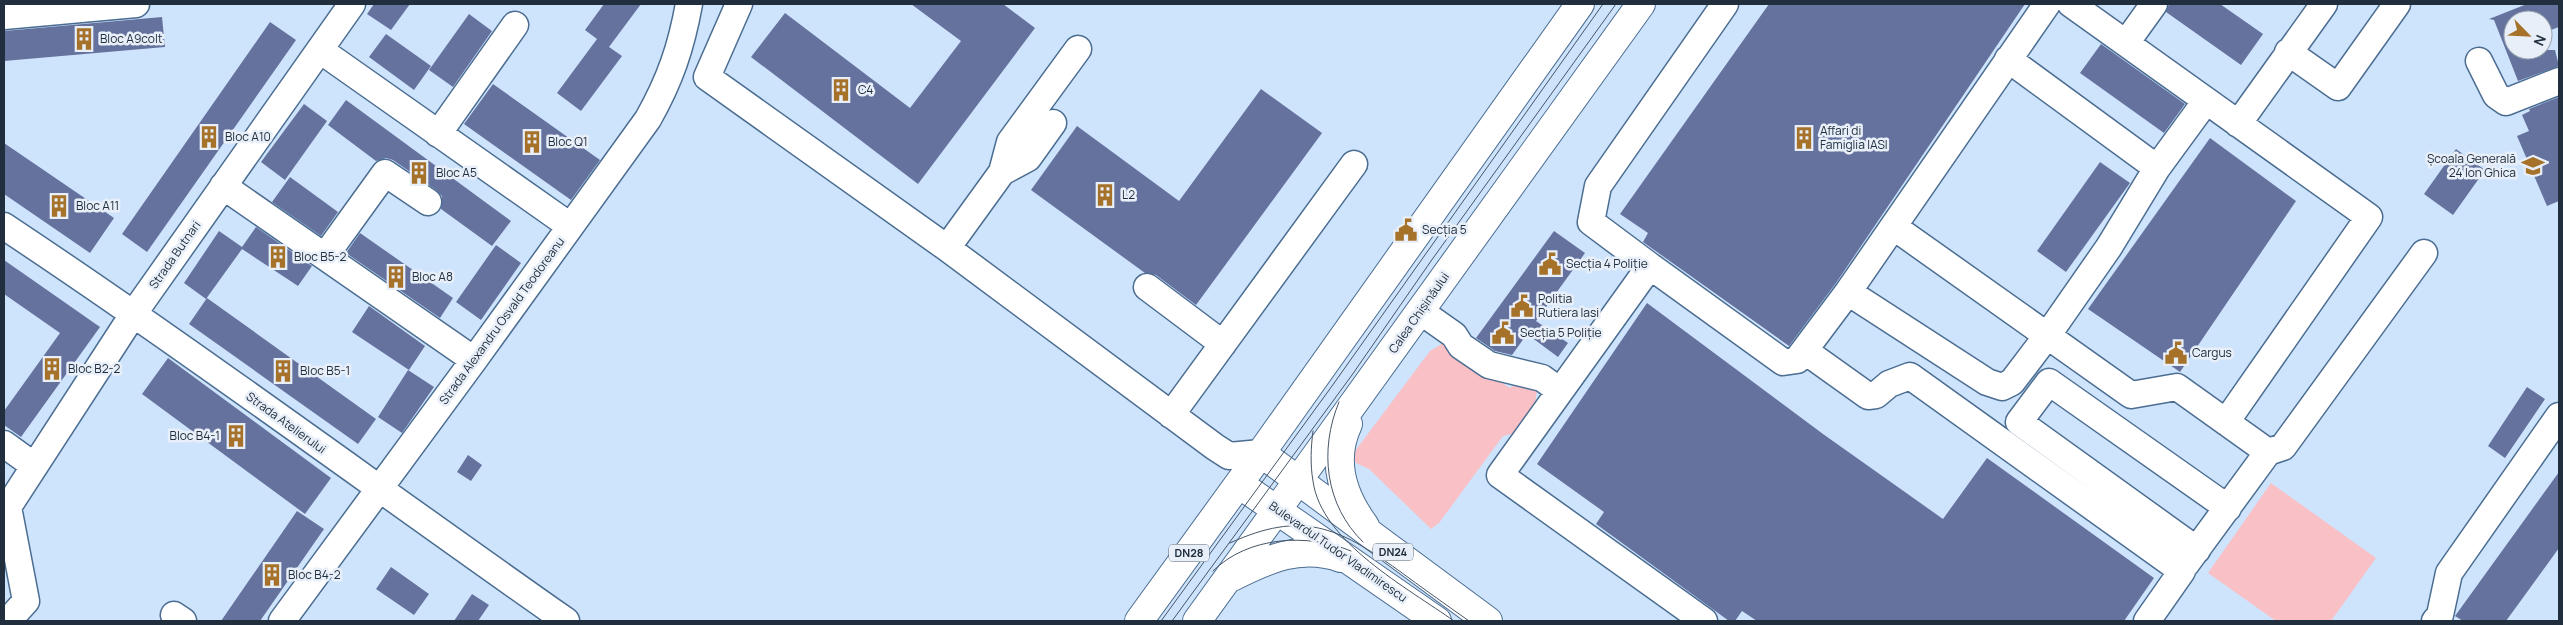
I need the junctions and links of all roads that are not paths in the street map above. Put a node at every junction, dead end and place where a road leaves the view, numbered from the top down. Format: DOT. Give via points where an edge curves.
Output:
graph roads {
  1 [pos="136,4"];
  2 [pos="352,4"];
  3 [pos="689,4"];
  4 [pos="738,4"];
  5 [pos="1580,4"];
  6 [pos="1641,4"];
  7 [pos="1725,4"];
  8 [pos="2047,4"];
  9 [pos="2071,4"];
  10 [pos="2154,4"];
  11 [pos="2324,4"];
  12 [pos="2397,4"];
  13 [pos="4,16"];
  14 [pos="515,25"];
  15 [pos="2126,43"];
  16 [pos="1078,49"];
  17 [pos="320,50"];
  18 [pos="2288,52"];
  19 [pos="2008,59"];
  20 [pos="2479,61"];
  21 [pos="2559,81"];
  22 [pos="2206,101"];
  23 [pos="1053,123"];
  24 [pos="2238,124"];
  25 [pos="438,134"];
  26 [pos="1354,164"];
  27 [pos="2157,168"];
  28 [pos="1002,172"];
  29 [pos="223,186"];
  30 [pos="428,202"];
  31 [pos="4,226"];
  32 [pos="570,226"];
  33 [pos="1894,228"];
  34 [pos="946,248"];
  35 [pos="2424,252"];
  36 [pos="325,256"];
  37 [pos="1650,266"];
  38 [pos="1146,287"];
  39 [pos="1848,292"];
  40 [pos="1420,311"];
  41 [pos="134,313"];
  42 [pos="2047,336"];
  43 [pos="1223,344"];
  44 [pos="1805,351"];
  45 [pos="474,360"];
  46 [pos="1560,391"];
  47 [pos="1361,397"];
  48 [pos="1171,415"];
  49 [pos="2559,416"];
  50 [pos="2226,422"];
  51 [pos="4,444"];
  52 [pos="2268,452"];
  53 [pos="1261,453"];
  54 [pos="1229,456"];
  55 [pos="33,465"];
  56 [pos="1299,482"];
  57 [pos="1239,484"];
  58 [pos="379,490"];
  59 [pos="6,508"];
  60 [pos="2228,508"];
  61 [pos="1278,511"];
  62 [pos="1373,537"];
  63 [pos="2197,550"];
  64 [pos="1353,562"];
  65 [pos="2182,571"];
  66 [pos="1228,579"];
  67 [pos="8,621"];
  68 [pos="282,621"];
  69 [pos="566,621"];
  70 [pos="1139,621"];
  71 [pos="1197,621"];
  72 [pos="1437,621"];
  73 [pos="1488,621"];
  74 [pos="1704,621"];
  75 [pos="2147,621"];
  76 [pos="2435,621"];
  1 -- 13 [label="street"];
  2 -- 17 [label="street, Strada Butnari"];
  3 -- 32 [label="street, Strada Alexandru Osvald Teodoreanu" via="667,85 648,119"];
  4 -- 34 [label="street" via="707,77"];
  5 -- 53 [label="main road, DN28"];
  6 -- 40 [label="main road, Calea Chișinăului"];
  7 -- 37 [label="street" via="1598,186 1591,222"];
  8 -- 19 [label="street"];
  9 -- 15 [label="street"];
  10 -- 15 [label="street"];
  11 -- 18 [label="street"];
  12 -- 18 [label="street" via="2338,87"];
  14 -- 25 [label="street"];
  15 -- 22 [label="street"];
  16 -- 28 [label="street" via="1010,142"];
  17 -- 25 [label="street"];
  17 -- 29 [label="street, Strada Butnari"];
  18 -- 24 [label="street"];
  19 -- 27 [label="street"];
  19 -- 33 [label="street"];
  20 -- 21 [label="street" via="2496,95 2506,102"];
  22 -- 24 [label="street"];
  22 -- 27 [label="street"];
  23 -- 28 [label="street" via="1028,158"];
  24 -- 50 [label="street" via="2369,217"];
  25 -- 32 [label="street"];
  26 -- 43 [label="street"];
  27 -- 42 [label="street" via="2109,247"];
  28 -- 34 [label="street"];
  29 -- 36 [label="street"];
  29 -- 41 [label="street, Strada Butnari"];
  30 -- 36 [label="street" via="385,173"];
  31 -- 41 [label="street, Strada Atelierului"];
  32 -- 45 [label="street, Strada Alexandru Osvald Teodoreanu"];
  33 -- 39 [label="street"];
  33 -- 42 [label="street"];
  34 -- 48 [label="street"];
  35 -- 52 [label="street" via="2283,447"];
  36 -- 45 [label="street"];
  37 -- 44 [label="street" via="1783,362 1797,360"];
  37 -- 46 [label="street"];
  38 -- 43 [label="street"];
  39 -- 42 [label="street" via="1987,382 2002,387 2012,382"];
  39 -- 44 [label="street"];
  40 -- 46 [label="street" via="1489,365 1542,378"];
  40 -- 47 [label="main road, Calea Chișinăului"];
  41 -- 55 [label="street, Strada Butnari"];
  41 -- 58 [label="street, Strada Atelierului"];
  42 -- 50 [label="street" via="2131,395 2178,387"];
  43 -- 48 [label="street"];
  44 -- 65 [label="street" via="1868,396 1876,395 1889,384 1910,376"];
  45 -- 58 [label="street, Strada Alexandru Osvald Teodoreanu"];
  46 -- 74 [label="street" via="1500,475"];
  47 -- 56 [label="main road, Calea Chișinăului"];
  47 -- 62 [label="main road" via="1341,439 1338,459 1348,497"];
  48 -- 54 [label="street"];
  49 -- 76 [label="street" via="2448,574 2440,615"];
  50 -- 52 [label="street"];
  51 -- 55 [label="street"];
  52 -- 60 [label="street"];
  53 -- 54 [label="street"];
  53 -- 56 [label="main road, DN24"];
  53 -- 57 [label="main road, DN28"];
  54 -- 57 [label="street"];
  55 -- 59 [label="street, Strada Butnari"];
  56 -- 61 [label="main road, Calea Chișinăului"];
  56 -- 62 [label="main road, DN24"];
  57 -- 61 [label="main road, Bulevardul Tudor Vladimirescu / DN24"];
  57 -- 70 [label="main road, DN28"];
  58 -- 68 [label="street, Strada Alexandru Osvald Teodoreanu"];
  58 -- 69 [label="street, Strada Atelierului"];
  59 -- 67 [label="street" via="26,601"];
  60 -- 63 [label="street"];
  60 -- 63 [label="street" via="2050,382 2020,422"];
  61 -- 64 [label="main road, Bulevardul Tudor Vladimirescu / DN24"];
  61 -- 66 [label="main road, Calea Chișinăului"];
  62 -- 73 [label="main road, DN24"];
  63 -- 65 [label="street"];
  64 -- 66 [label="main road" via="1330,554 1294,553 1276,556"];
  64 -- 72 [label="main road, Bulevardul Tudor Vladimirescu / DN24"];
  65 -- 75 [label="street"];
  66 -- 71 [label="main road, Calea Chișinăului"];
}
